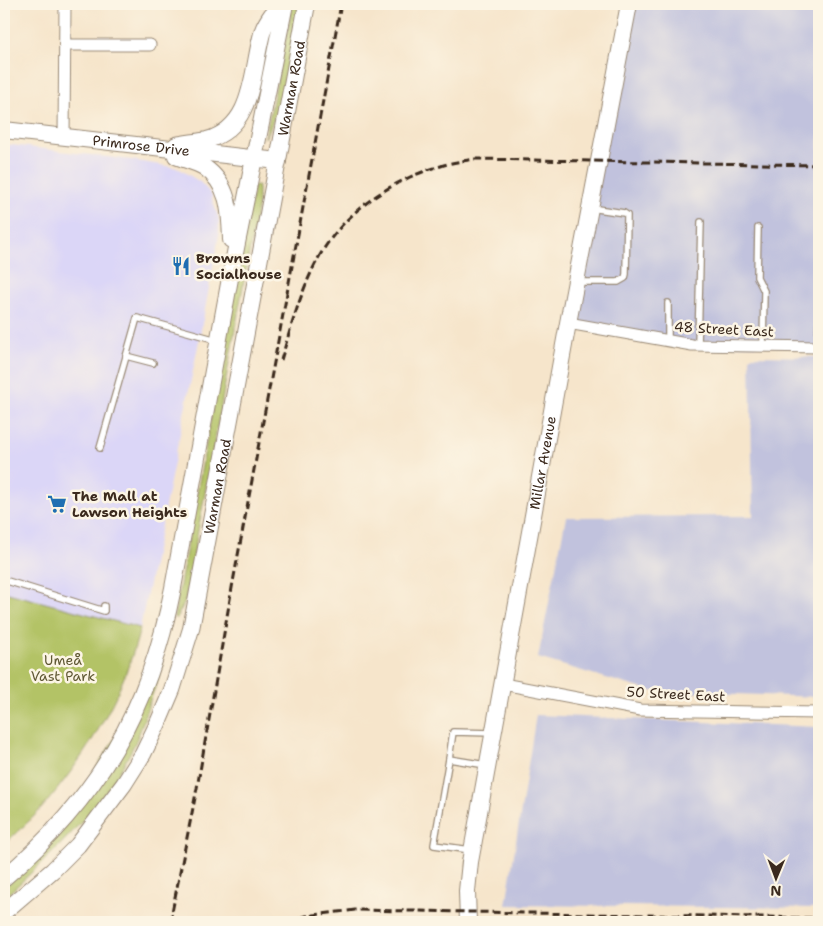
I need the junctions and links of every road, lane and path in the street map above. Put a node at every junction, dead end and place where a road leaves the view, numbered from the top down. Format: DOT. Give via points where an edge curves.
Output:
graph roads {
  1 [pos="65,4"];
  2 [pos="279,4"];
  3 [pos="285,4"];
  4 [pos="307,4"];
  5 [pos="629,4"];
  6 [pos="65,45"];
  7 [pos="150,45"];
  8 [pos="4,130"];
  9 [pos="64,138"];
  10 [pos="157,148"];
  11 [pos="253,158"];
  12 [pos="278,161"];
  13 [pos="590,208"];
  14 [pos="701,222"];
  15 [pos="758,228"];
  16 [pos="231,273"];
  17 [pos="576,282"];
  18 [pos="668,302"];
  19 [pos="819,302"];
  20 [pos="819,320"];
  21 [pos="568,323"];
  22 [pos="219,340"];
  23 [pos="668,341"];
  24 [pos="698,345"];
  25 [pos="763,346"];
  26 [pos="819,347"];
  27 [pos="126,356"];
  28 [pos="153,363"];
  29 [pos="100,448"];
  30 [pos="4,580"];
  31 [pos="104,606"];
  32 [pos="503,684"];
  33 [pos="819,713"];
  34 [pos="494,733"];
  35 [pos="449,760"];
  36 [pos="488,765"];
  37 [pos="473,850"];
  38 [pos="4,878"];
  39 [pos="4,912"];
  40 [pos="468,922"];
  1 -- 6 [label="street"];
  2 -- 10 [label="main road" via="264,28 249,93 236,122 208,139"];
  3 -- 11 [label="main road, Warman Road"];
  4 -- 12 [label="main road, Warman Road"];
  5 -- 13 [label="main road, Millar Avenue"];
  6 -- 7 [label="street"];
  6 -- 9 [label="street"];
  8 -- 9 [label="main road, Primrose Drive"];
  9 -- 10 [label="main road, Primrose Drive"];
  10 -- 11 [label="main road, Primrose Drive"];
  10 -- 16 [label="main road" via="203,166 222,184 230,212"];
  11 -- 12 [label="main road, Primrose Drive"];
  11 -- 16 [label="main road, Warman Road"];
  12 -- 39 [label="main road, Warman Road" via="191,629 172,690 124,784 78,845"];
  13 -- 17 [label="main road, Millar Avenue"];
  13 -- 17 [label="lane" via="627,215 626,274 618,282"];
  14 -- 24 [label="lane"];
  15 -- 25 [label="lane" via="757,277 764,291"];
  16 -- 22 [label="main road, Warman Road"];
  17 -- 21 [label="main road, Millar Avenue"];
  18 -- 23 [label="lane"];
  19 -- 20 [label="lane"];
  20 -- 26 [label="lane"];
  21 -- 23 [label="street, 48 Street East"];
  21 -- 32 [label="main road, Millar Avenue"];
  22 -- 27 [label="lane" via="137,318"];
  22 -- 38 [label="main road, Warman Road" via="166,626 145,688 124,734 83,798 54,832"];
  23 -- 24 [label="street, 48 Street East"];
  24 -- 25 [label="street, 48 Street East"];
  25 -- 26 [label="street, 48 Street East"];
  27 -- 28 [label="lane"];
  27 -- 29 [label="lane"];
  30 -- 31 [label="lane" via="104,611"];
  32 -- 33 [label="street, 50 Street East" via="640,710"];
  32 -- 34 [label="main road, Millar Avenue"];
  34 -- 35 [label="lane" via="453,732"];
  34 -- 36 [label="main road, Millar Avenue"];
  35 -- 36 [label="lane"];
  35 -- 37 [label="lane" via="434,845"];
  36 -- 37 [label="main road, Millar Avenue"];
  37 -- 40 [label="main road, Millar Avenue" via="467,891"];
}
